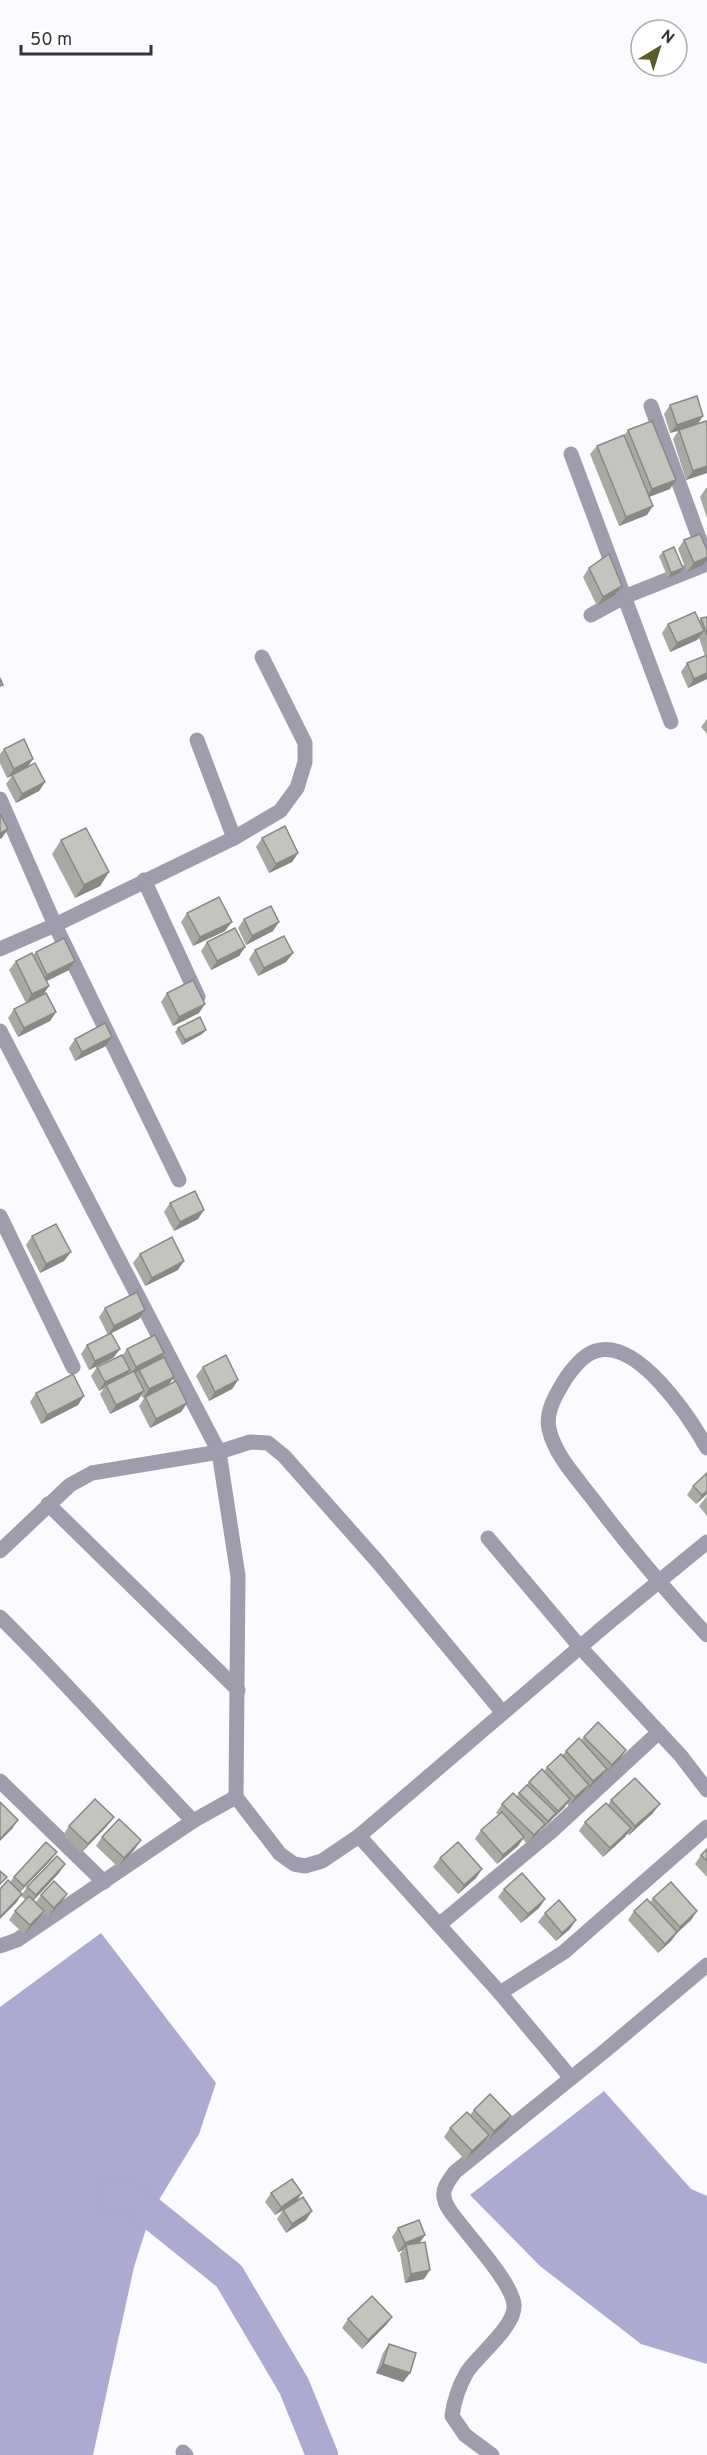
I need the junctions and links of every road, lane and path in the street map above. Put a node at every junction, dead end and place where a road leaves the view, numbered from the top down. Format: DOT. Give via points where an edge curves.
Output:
graph roads {
  1 [pos="651,406"];
  2 [pos="571,454"];
  3 [pos="707,562"];
  4 [pos="624,597"];
  5 [pos="591,615"];
  6 [pos="262,657"];
  7 [pos="670,722"];
  8 [pos="197,740"];
  9 [pos="0,799"];
  10 [pos="234,838"];
  11 [pos="144,880"];
  12 [pos="55,925"];
  13 [pos="0,949"];
  14 [pos="198,997"];
  15 [pos="0,1031"];
  16 [pos="179,1180"];
  17 [pos="0,1216"];
  18 [pos="73,1367"];
  19 [pos="707,1448"];
  20 [pos="219,1452"];
  21 [pos="48,1504"];
  22 [pos="488,1538"];
  23 [pos="707,1542"];
  24 [pos="0,1551"];
  25 [pos="658,1582"];
  26 [pos="0,1617"];
  27 [pos="707,1635"];
  28 [pos="580,1647"];
  29 [pos="238,1690"];
  30 [pos="503,1713"];
  31 [pos="659,1731"];
  32 [pos="0,1780"];
  33 [pos="707,1790"];
  34 [pos="236,1797"];
  35 [pos="193,1821"];
  36 [pos="707,1827"];
  37 [pos="359,1836"];
  38 [pos="104,1882"];
  39 [pos="440,1924"];
  40 [pos="0,1946"];
  41 [pos="705,1969"];
  42 [pos="500,1993"];
  43 [pos="571,2078"];
  44 [pos="492,2455"];
  1 -- 3 [label="street"];
  2 -- 4 [label="street"];
  3 -- 4 [label="street"];
  4 -- 5 [label="street"];
  4 -- 7 [label="street"];
  6 -- 10 [label="street" via="305,743 305,762 297,788 280,811"];
  8 -- 10 [label="street"];
  9 -- 12 [label="street"];
  10 -- 11 [label="street"];
  11 -- 12 [label="street"];
  11 -- 14 [label="street"];
  12 -- 13 [label="street"];
  12 -- 16 [label="street"];
  15 -- 20 [label="street"];
  17 -- 18 [label="street"];
  19 -- 25 [label="street" via="670,1393 639,1362 612,1350 596,1350 583,1359 551,1405 549,1429 560,1456"];
  20 -- 21 [label="street" via="92,1473"];
  20 -- 29 [label="street" via="238,1576"];
  20 -- 30 [label="street" via="250,1442 268,1443 284,1456"];
  21 -- 24 [label="street"];
  21 -- 29 [label="street"];
  22 -- 28 [label="street"];
  23 -- 25 [label="street"];
  25 -- 27 [label="street"];
  25 -- 28 [label="street"];
  26 -- 35 [label="street"];
  28 -- 30 [label="street"];
  28 -- 31 [label="street"];
  29 -- 34 [label="street"];
  30 -- 37 [label="street"];
  31 -- 33 [label="street"];
  31 -- 39 [label="street" via="552,1831"];
  32 -- 38 [label="street"];
  34 -- 35 [label="street"];
  34 -- 37 [label="street" via="280,1854 294,1864 305,1866 322,1861"];
  35 -- 38 [label="street"];
  36 -- 42 [label="street" via="564,1952"];
  37 -- 39 [label="street"];
  38 -- 40 [label="street" via="17,1940"];
  39 -- 42 [label="street"];
  41 -- 43 [label="street"];
  42 -- 43 [label="street"];
  43 -- 44 [label="street" via="455,2172 446,2186 444,2197 452,2214 498,2273 514,2306 507,2325 467,2373 454,2400 452,2416 465,2435"];
}
